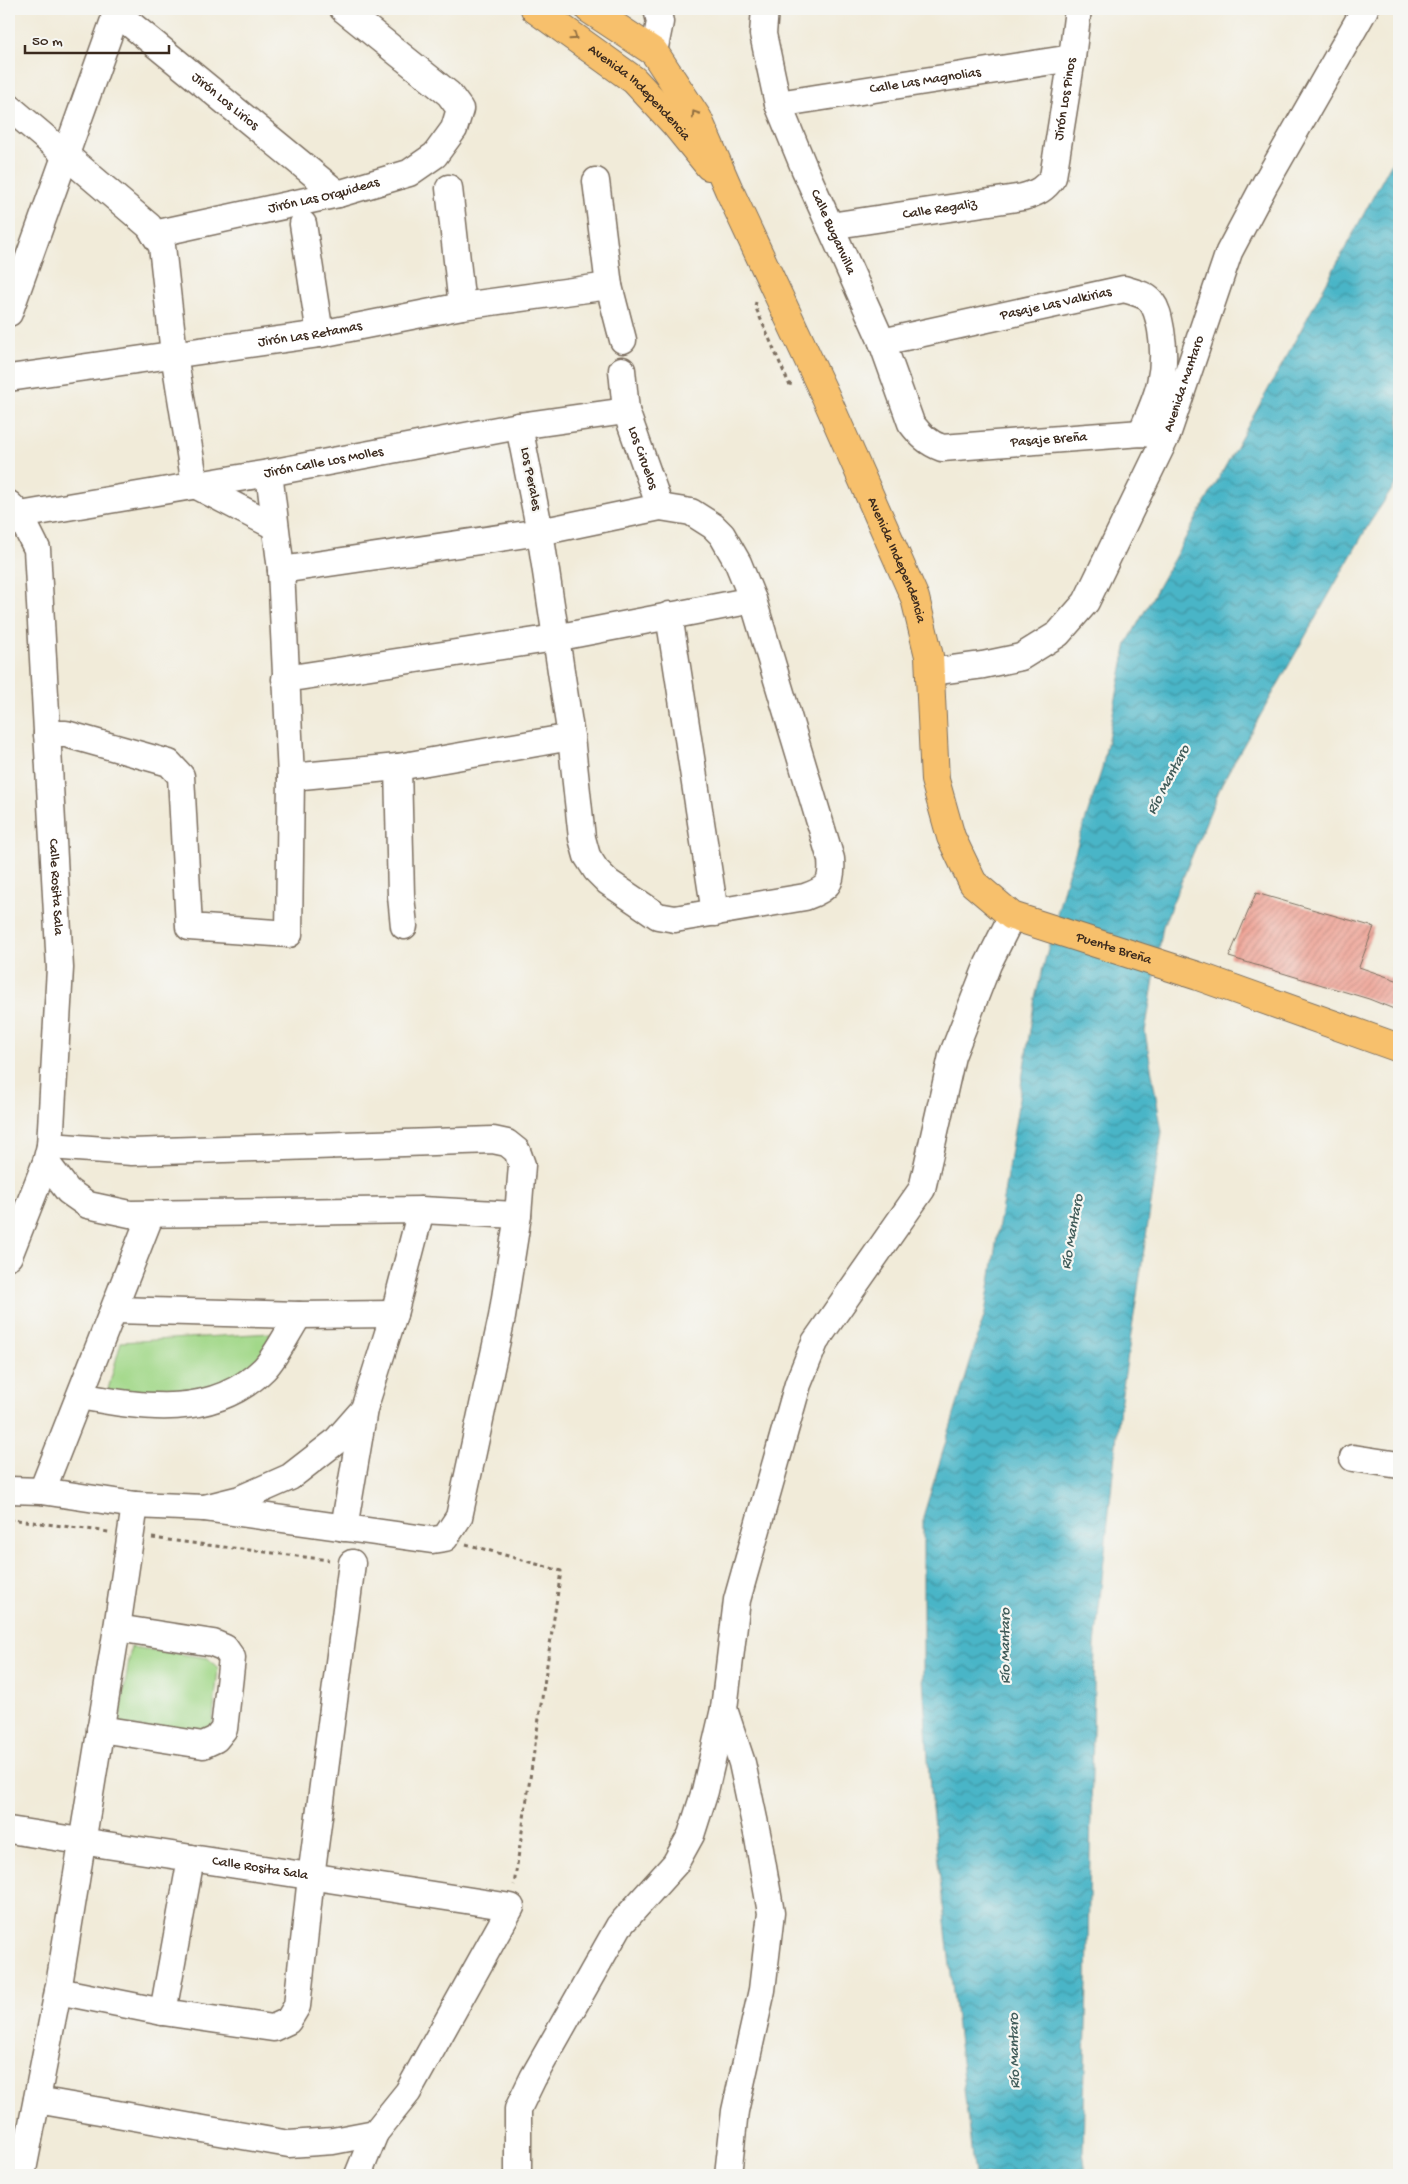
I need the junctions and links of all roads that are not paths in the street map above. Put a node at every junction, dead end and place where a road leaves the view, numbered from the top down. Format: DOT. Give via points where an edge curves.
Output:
graph roads {
  1 [pos="343,9"];
  2 [pos="535,9"];
  3 [pos="590,9"];
  4 [pos="765,9"];
  5 [pos="1078,9"];
  6 [pos="1365,9"];
  7 [pos="116,10"];
  8 [pos="653,13"];
  9 [pos="654,52"];
  10 [pos="1072,58"];
  11 [pos="778,104"];
  12 [pos="9,107"];
  13 [pos="65,154"];
  14 [pos="596,181"];
  15 [pos="1047,186"];
  16 [pos="449,188"];
  17 [pos="729,190"];
  18 [pos="338,194"];
  19 [pos="303,224"];
  20 [pos="830,226"];
  21 [pos="154,234"];
  22 [pos="609,286"];
  23 [pos="462,306"];
  24 [pos="9,309"];
  25 [pos="320,334"];
  26 [pos="624,340"];
  27 [pos="882,342"];
  28 [pos="174,354"];
  29 [pos="622,370"];
  30 [pos="9,378"];
  31 [pos="626,411"];
  32 [pos="520,426"];
  33 [pos="1141,433"];
  34 [pos="1167,435"];
  35 [pos="931,444"];
  36 [pos="269,473"];
  37 [pos="195,485"];
  38 [pos="660,507"];
  39 [pos="14,510"];
  40 [pos="274,526"];
  41 [pos="540,532"];
  42 [pos="281,570"];
  43 [pos="753,600"];
  44 [pos="669,615"];
  45 [pos="555,638"];
  46 [pos="930,672"];
  47 [pos="285,679"];
  48 [pos="47,734"];
  49 [pos="571,737"];
  50 [pos="398,767"];
  51 [pos="291,777"];
  52 [pos="716,913"];
  53 [pos="1021,919"];
  54 [pos="404,926"];
  55 [pos="1399,1048"];
  56 [pos="48,1154"];
  57 [pos="421,1210"];
  58 [pos="151,1214"];
  59 [pos="518,1215"];
  60 [pos="15,1222"];
  61 [pos="9,1256"];
  62 [pos="114,1310"];
  63 [pos="299,1314"];
  64 [pos="394,1314"];
  65 [pos="80,1396"];
  66 [pos="364,1409"];
  67 [pos="1353,1458"];
  68 [pos="1399,1465"];
  69 [pos="9,1490"];
  70 [pos="42,1492"];
  71 [pos="135,1505"];
  72 [pos="204,1508"];
  73 [pos="344,1528"];
  74 [pos="352,1563"];
  75 [pos="118,1628"];
  76 [pos="724,1709"];
  77 [pos="100,1729"];
  78 [pos="9,1830"];
  79 [pos="81,1842"];
  80 [pos="191,1858"];
  81 [pos="311,1877"];
  82 [pos="58,1990"];
  83 [pos="163,2012"];
  84 [pos="37,2100"];
  85 [pos="374,2132"];
  86 [pos="22,2175"];
  87 [pos="358,2175"];
  88 [pos="518,2175"];
  89 [pos="728,2175"];
  1 -- 18 [label="street, Jirón Las Orquideas" via="449,94 460,109 454,129 435,155 409,173"];
  2 -- 17 [label="main road, Avenida Independencia, one-way" via="634,80"];
  3 -- 9 [label="main road, Avenida Independencia"];
  4 -- 11 [label="street, Calle Buganvilla" via="763,34"];
  5 -- 10 [label="street, Jirón Los Pinos"];
  6 -- 34 [label="street, Avenida Mantaro" via="1228,252"];
  7 -- 13 [label="street"];
  7 -- 18 [label="street, Jirón Los Lirios"];
  8 -- 9 [label="street"];
  17 -- 9 [label="main road, Avenida Independencia, one-way" via="698,119"];
  10 -- 11 [label="street, Calle Las Magnolias"];
  10 -- 15 [label="street, Jirón Los Pinos" via="1053,177"];
  11 -- 20 [label="street, Calle Buganvilla"];
  12 -- 13 [label="street"];
  13 -- 21 [label="street" via="149,226"];
  13 -- 24 [label="street"];
  14 -- 22 [label="street"];
  15 -- 20 [label="street, Calle Regaliz" via="1023,197"];
  16 -- 23 [label="street"];
  17 -- 46 [label="main road, Avenida Independencia" via="915,598"];
  18 -- 21 [label="street, Jirón Las Orquideas"];
  19 -- 25 [label="street"];
  20 -- 27 [label="street, Calle Buganvilla"];
  21 -- 28 [label="street" via="162,246"];
  22 -- 23 [label="street, Jirón Las Retamas"];
  22 -- 26 [label="street"];
  23 -- 25 [label="street, Jirón Las Retamas"];
  25 -- 28 [label="street, Jirón Las Retamas"];
  27 -- 33 [label="street, Pasaje Las Valkirias" via="1124,289 1139,293 1151,300 1158,314 1163,364 1157,398"];
  27 -- 35 [label="street, Calle Buganvilla" via="911,423"];
  28 -- 30 [label="street, Jirón Las Retamas"];
  28 -- 37 [label="street"];
  29 -- 31 [label="street, Los Ciruelos"];
  31 -- 32 [label="street, Jirón Calle Los Molles"];
  31 -- 38 [label="street, Los Ciruelos"];
  32 -- 36 [label="street, Jirón Calle Los Molles"];
  32 -- 41 [label="street, Los Perales"];
  33 -- 34 [label="street, Pasaje Breña"];
  33 -- 35 [label="street, Pasaje Breña" via="957,448"];
  34 -- 46 [label="street, Avenida Mantaro" via="1086,602 1058,634 1021,657"];
  36 -- 37 [label="street, Jirón Calle Los Molles"];
  36 -- 40 [label="street"];
  37 -- 39 [label="street, Jirón Calle Los Molles"];
  37 -- 40 [label="street"];
  38 -- 41 [label="street"];
  38 -- 43 [label="street" via="691,512 722,535"];
  39 -- 48 [label="street, Calle Rosita Sala" via="38,549"];
  40 -- 42 [label="street"];
  41 -- 42 [label="street"];
  41 -- 45 [label="street, Los Perales"];
  42 -- 47 [label="street"];
  43 -- 44 [label="street"];
  43 -- 52 [label="street, Los Perales" via="832,874 828,884 819,892 806,897"];
  44 -- 45 [label="street"];
  44 -- 52 [label="street"];
  45 -- 47 [label="street"];
  45 -- 49 [label="street, Los Perales"];
  46 -- 53 [label="main road, Avenida Independencia" via="935,780 951,837 974,883"];
  47 -- 51 [label="street"];
  48 -- 51 [label="street" via="66,734 169,763 181,776 189,927 289,934"];
  48 -- 56 [label="street, Calle Rosita Sala" via="60,968"];
  49 -- 50 [label="street"];
  49 -- 52 [label="street, Los Perales" via="582,838 587,856 596,870 658,916 675,919"];
  50 -- 51 [label="street"];
  50 -- 54 [label="street"];
  53 -- 55 [label="main road, Puente Breña" via="1198,976"];
  53 -- 76 [label="street" via="988,964 952,1056 922,1189 815,1342 798,1384 737,1600"];
  56 -- 58 [label="street" via="68,1191 88,1205 130,1214"];
  56 -- 59 [label="street" via="493,1140 507,1143 517,1151 522,1165"];
  56 -- 60 [label="street, Calle Rosita Sala"];
  57 -- 58 [label="street"];
  57 -- 59 [label="street"];
  57 -- 64 [label="street"];
  58 -- 62 [label="street"];
  59 -- 73 [label="street" via="502,1317 459,1517 445,1538 432,1540"];
  60 -- 61 [label="street, Calle Rosita Sala"];
  62 -- 63 [label="street"];
  62 -- 65 [label="street"];
  63 -- 64 [label="street"];
  63 -- 65 [label="street" via="265,1368 237,1391 208,1402 180,1406 124,1404"];
  64 -- 66 [label="street"];
  65 -- 70 [label="street"];
  66 -- 72 [label="street" via="335,1442 290,1477 240,1499"];
  66 -- 73 [label="street"];
  67 -- 68 [label="street"];
  69 -- 70 [label="street"];
  70 -- 71 [label="street"];
  71 -- 72 [label="street"];
  71 -- 75 [label="street"];
  72 -- 73 [label="street"];
  74 -- 81 [label="street"];
  75 -- 77 [label="street"];
  75 -- 77 [label="street" via="212,1643 225,1648 232,1658 224,1729 216,1739 203,1745"];
  76 -- 88 [label="street" via="705,1791 691,1834 676,1864 619,1926 518,2108"];
  76 -- 89 [label="street" via="742,1763 771,1913 762,1990 735,2112"];
  77 -- 79 [label="street"];
  78 -- 79 [label="street, Calle Rosita Sala"];
  79 -- 80 [label="street, Calle Rosita Sala"];
  79 -- 82 [label="street"];
  80 -- 81 [label="street, Calle Rosita Sala"];
  80 -- 83 [label="street"];
  81 -- 83 [label="street" via="297,2006 288,2021 274,2028"];
  81 -- 85 [label="street, Calle Rosita Sala" via="511,1908 408,2092"];
  82 -- 83 [label="street"];
  82 -- 84 [label="street"];
  84 -- 85 [label="street" via="289,2144 333,2142"];
  84 -- 86 [label="street"];
  85 -- 87 [label="street"];
}
